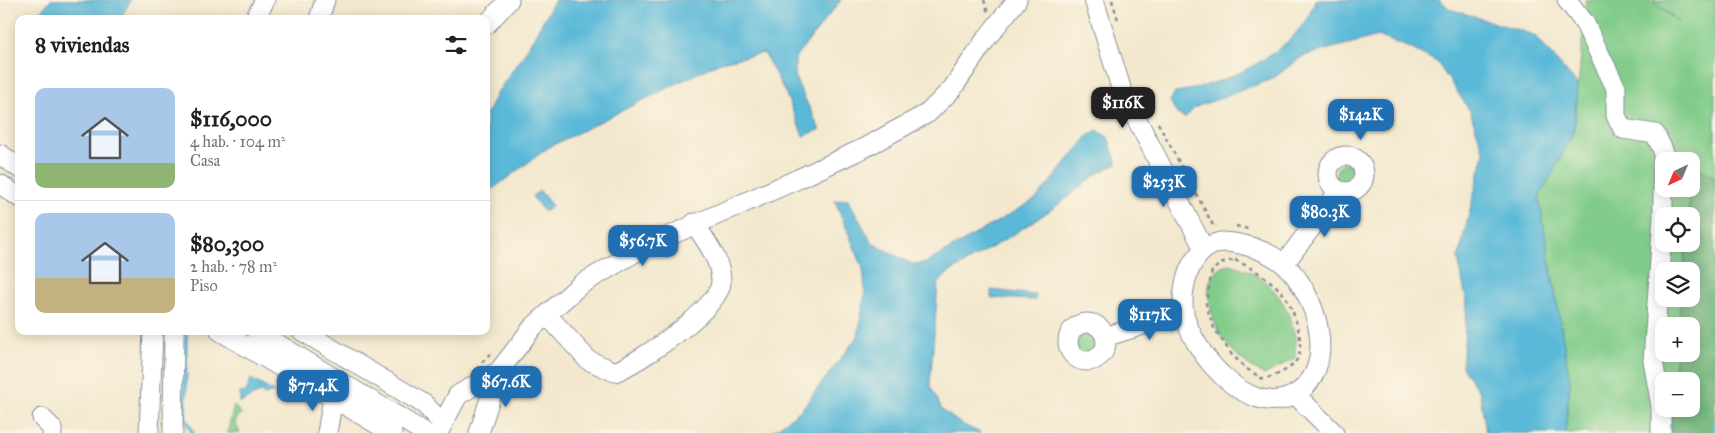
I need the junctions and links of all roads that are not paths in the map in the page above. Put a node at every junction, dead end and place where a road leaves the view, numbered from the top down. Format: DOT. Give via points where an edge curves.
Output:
graph roads {
  1 [pos="265,0"];
  2 [pos="325,0"];
  3 [pos="510,0"];
  4 [pos="1094,0"];
  5 [pos="1567,0"];
  6 [pos="1007,4"];
  7 [pos="257,15"];
  8 [pos="319,15"];
  9 [pos="490,20"];
  10 [pos="0,184"];
  11 [pos="1339,191"];
  12 [pos="15,194"];
  13 [pos="694,223"];
  14 [pos="1204,249"];
  15 [pos="1284,264"];
  16 [pos="1184,312"];
  17 [pos="547,315"];
  18 [pos="153,335"];
  19 [pos="174,335"];
  20 [pos="227,335"];
  21 [pos="263,335"];
  22 [pos="309,335"];
  23 [pos="1105,337"];
  24 [pos="499,371"];
  25 [pos="1296,394"];
  26 [pos="333,398"];
  27 [pos="440,428"];
  28 [pos="177,430"];
  29 [pos="149,433"];
  30 [pos="327,433"];
  31 [pos="392,433"];
  32 [pos="425,433"];
  33 [pos="479,433"];
  34 [pos="1334,433"];
  35 [pos="1661,433"];
  1 -- 7 [label="street"];
  2 -- 8 [label="street"];
  3 -- 9 [label="street"];
  4 -- 14 [label="street" via="1122,91"];
  5 -- 35 [label="street" via="1584,22 1616,88 1616,116 1623,129 1656,134 1663,150 1663,217 1653,360 1661,406"];
  6 -- 13 [label="street" via="952,89 928,113 864,148"];
  10 -- 12 [label="street"];
  11 -- 15 [label="street"];
  13 -- 17 [label="street" via="644,247 580,286"];
  13 -- 17 [label="street" via="716,257 722,284 713,302 699,316 632,366 615,372 588,360"];
  14 -- 15 [label="street" via="1212,244 1236,242"];
  14 -- 16 [label="street" via="1188,270"];
  15 -- 25 [label="street" via="1306,297 1320,334 1317,367"];
  16 -- 23 [label="street"];
  16 -- 25 [label="street" via="1205,357 1228,382 1257,398 1273,401"];
  17 -- 24 [label="street" via="533,326"];
  18 -- 29 [label="street"];
  19 -- 28 [label="street"];
  20 -- 26 [label="street"];
  21 -- 32 [label="street"];
  22 -- 27 [label="street" via="424,404"];
  24 -- 27 [label="street" via="458,395"];
  24 -- 33 [label="street"];
  25 -- 34 [label="street"];
  26 -- 30 [label="street"];
  26 -- 31 [label="street"];
}
